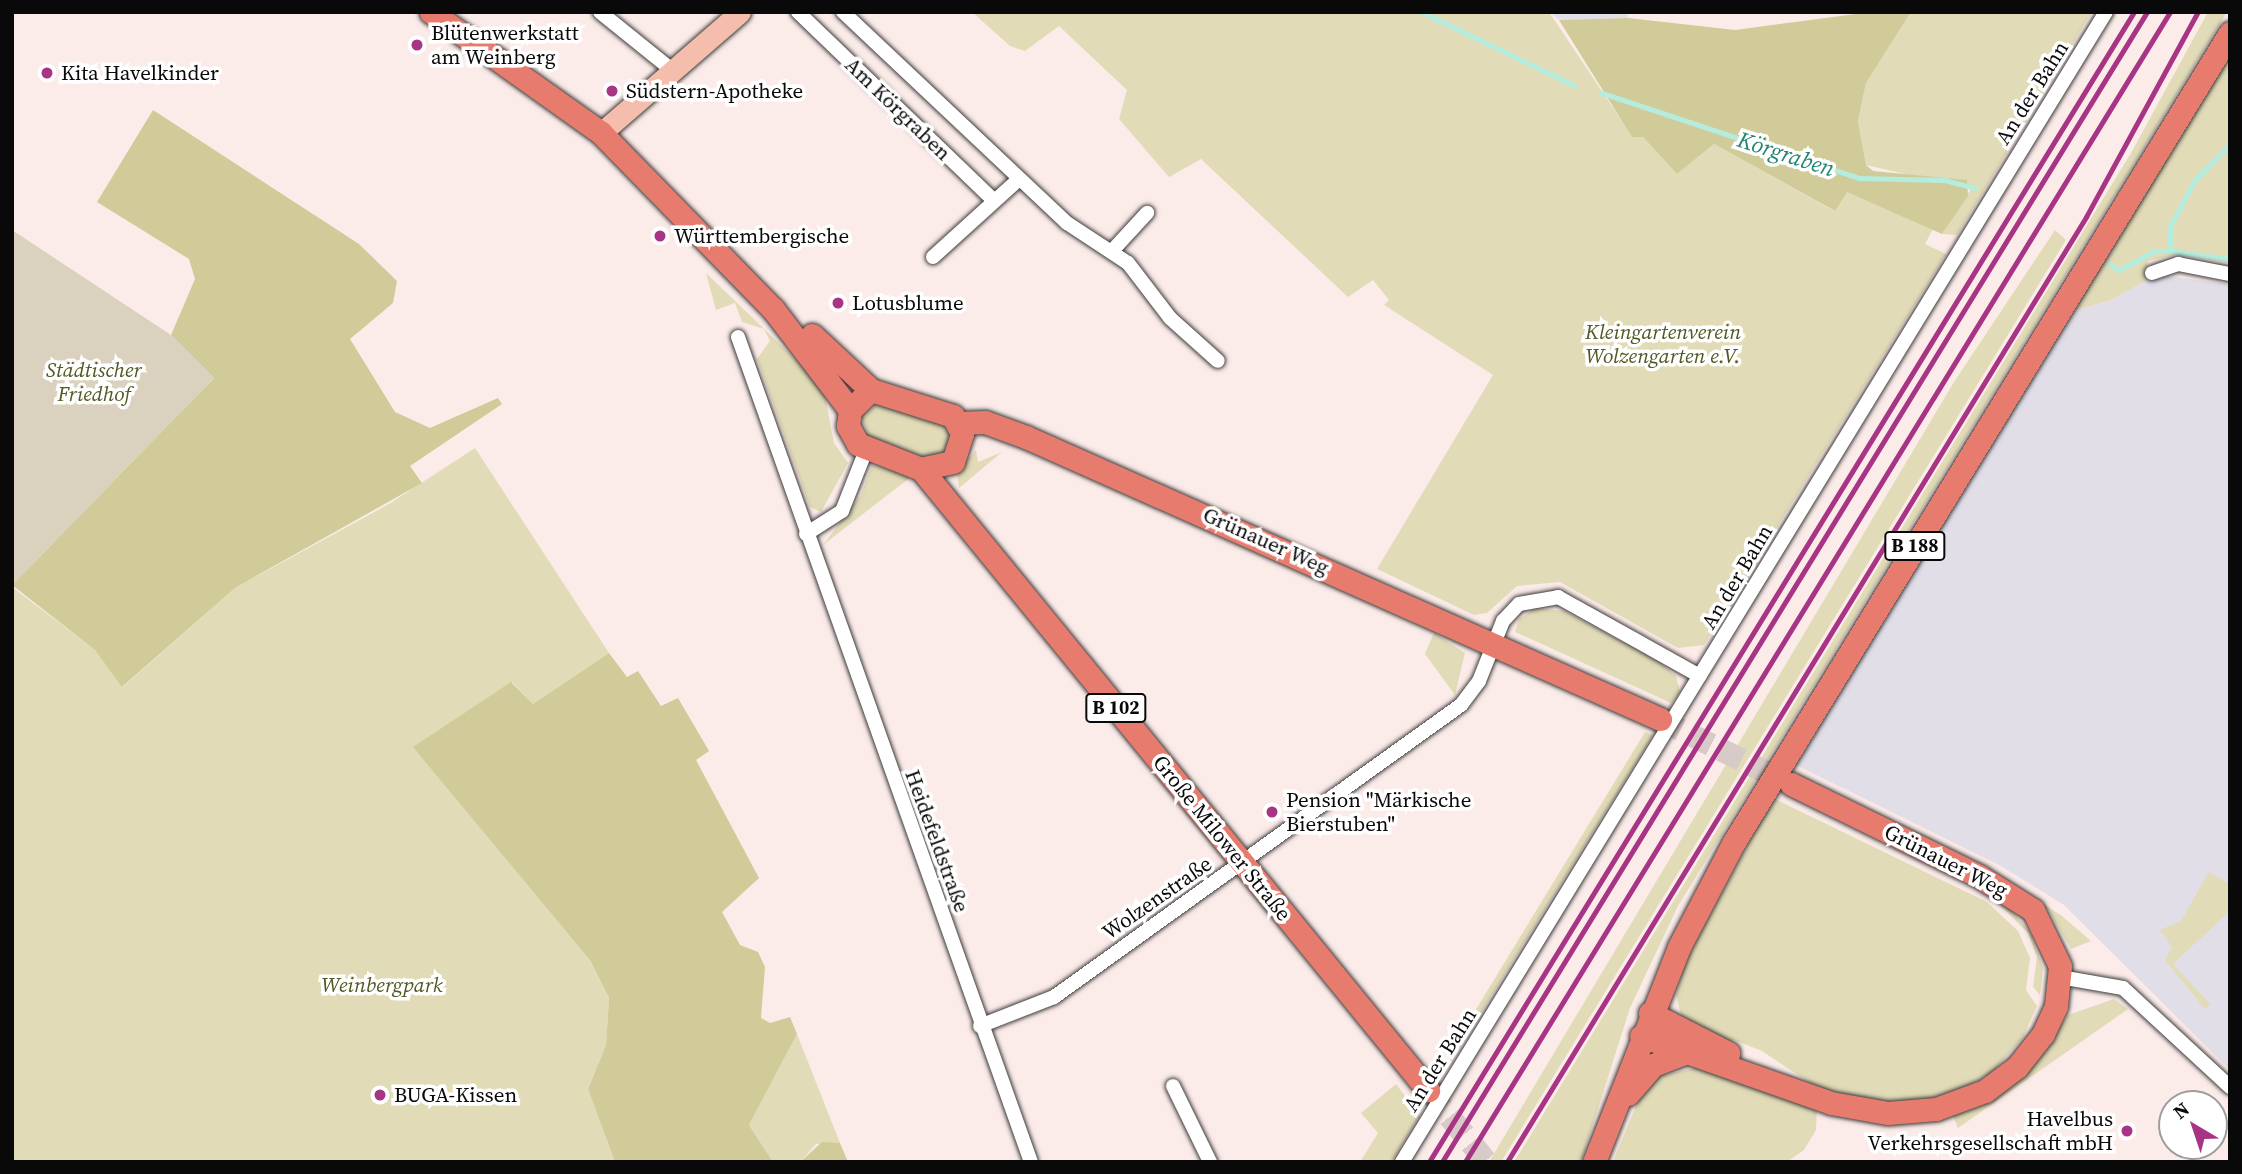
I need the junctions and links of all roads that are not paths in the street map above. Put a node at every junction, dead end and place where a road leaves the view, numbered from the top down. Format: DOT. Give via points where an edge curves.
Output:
graph roads {
  1 [pos="431,12"];
  2 [pos="600,12"];
  3 [pos="740,12"];
  4 [pos="821,12"];
  5 [pos="842,12"];
  6 [pos="2106,12"];
  7 [pos="801,16"];
  8 [pos="2230,33"];
  9 [pos="673,71"];
  10 [pos="601,132"];
  11 [pos="1018,180"];
  12 [pos="991,198"];
  13 [pos="1147,213"];
  14 [pos="1112,251"];
  15 [pos="933,257"];
  16 [pos="2152,273"];
  17 [pos="2230,274"];
  18 [pos="773,309"];
  19 [pos="738,337"];
  20 [pos="1218,361"];
  21 [pos="871,390"];
  22 [pos="850,410"];
  23 [pos="958,422"];
  24 [pos="1039,444"];
  25 [pos="962,446"];
  26 [pos="866,450"];
  27 [pos="948,467"];
  28 [pos="921,469"];
  29 [pos="806,534"];
  30 [pos="990,553"];
  31 [pos="1492,642"];
  32 [pos="1700,676"];
  33 [pos="1660,719"];
  34 [pos="1791,784"];
  35 [pos="1242,863"];
  36 [pos="2060,977"];
  37 [pos="1650,1013"];
  38 [pos="980,1027"];
  39 [pos="1641,1036"];
  40 [pos="1684,1053"];
  41 [pos="1173,1086"];
  42 [pos="2230,1087"];
  43 [pos="1427,1090"];
  44 [pos="1808,1095"];
  45 [pos="1615,1110"];
  46 [pos="1031,1162"];
  47 [pos="1210,1162"];
  48 [pos="1402,1162"];
  49 [pos="1594,1162"];
  1 -- 10 [label="main road"];
  2 -- 9 [label="street"];
  3 -- 9 [label="street"];
  4 -- 7 [label="street, Am Körgraben"];
  5 -- 11 [label="street, Am Körgraben"];
  6 -- 32 [label="street, An der Bahn"];
  7 -- 12 [label="street, Am Körgraben"];
  8 -- 37 [label="main road, B 188" via="1734,842"];
  9 -- 10 [label="street"];
  10 -- 18 [label="main road"];
  11 -- 12 [label="street"];
  11 -- 14 [label="street, Am Körgraben"];
  12 -- 15 [label="street"];
  13 -- 14 [label="street"];
  14 -- 20 [label="street, Am Körgraben"];
  16 -- 17 [label="street" via="2178,264"];
  18 -- 21 [label="main road" via="792,317"];
  18 -- 22 [label="main road"];
  19 -- 29 [label="street, Heidefeldstraße"];
  21 -- 22 [label="main road"];
  21 -- 23 [label="main road" via="944,410"];
  22 -- 26 [label="main road" via="852,435"];
  23 -- 24 [label="main road, Grünauer Weg" via="985,422"];
  23 -- 25 [label="main road"];
  24 -- 25 [label="main road, Grünauer Weg" via="985,438"];
  24 -- 31 [label="main road, Grünauer Weg"];
  25 -- 27 [label="main road"];
  26 -- 28 [label="main road"];
  26 -- 29 [label="street" via="842,511"];
  27 -- 28 [label="main road"];
  27 -- 30 [label="main road, Große Milower Straße / B 102" via="951,491"];
  28 -- 30 [label="main road, Große Milower Straße / B 102"];
  29 -- 38 [label="street, Heidefeldstraße"];
  30 -- 35 [label="main road, Große Milower Straße / B 102"];
  31 -- 32 [label="street" via="1519,604 1558,597"];
  31 -- 33 [label="main road, Grünauer Weg"];
  31 -- 35 [label="street, Wolzenstraße" via="1469,699"];
  32 -- 48 [label="street, An der Bahn"];
  34 -- 36 [label="main road, Grünauer Weg" via="2013,895 2046,928"];
  35 -- 38 [label="street, Wolzenstraße" via="1054,997"];
  35 -- 43 [label="main road, Große Milower Straße / B 102"];
  36 -- 42 [label="street" via="2123,988"];
  36 -- 44 [label="main road, Grünauer Weg" via="2056,1006 2031,1050 2002,1080 1967,1099 1888,1113"];
  37 -- 39 [label="main road, B 188"];
  37 -- 44 [label="main road, Grünauer Weg"];
  38 -- 46 [label="street, Heidefeldstraße"];
  39 -- 40 [label="main road, Grünauer Weg"];
  39 -- 45 [label="main road, B 188"];
  40 -- 44 [label="main road, Grünauer Weg"];
  40 -- 45 [label="main road" via="1653,1065"];
  41 -- 47 [label="street"];
  45 -- 49 [label="main road, B 188"];
}
